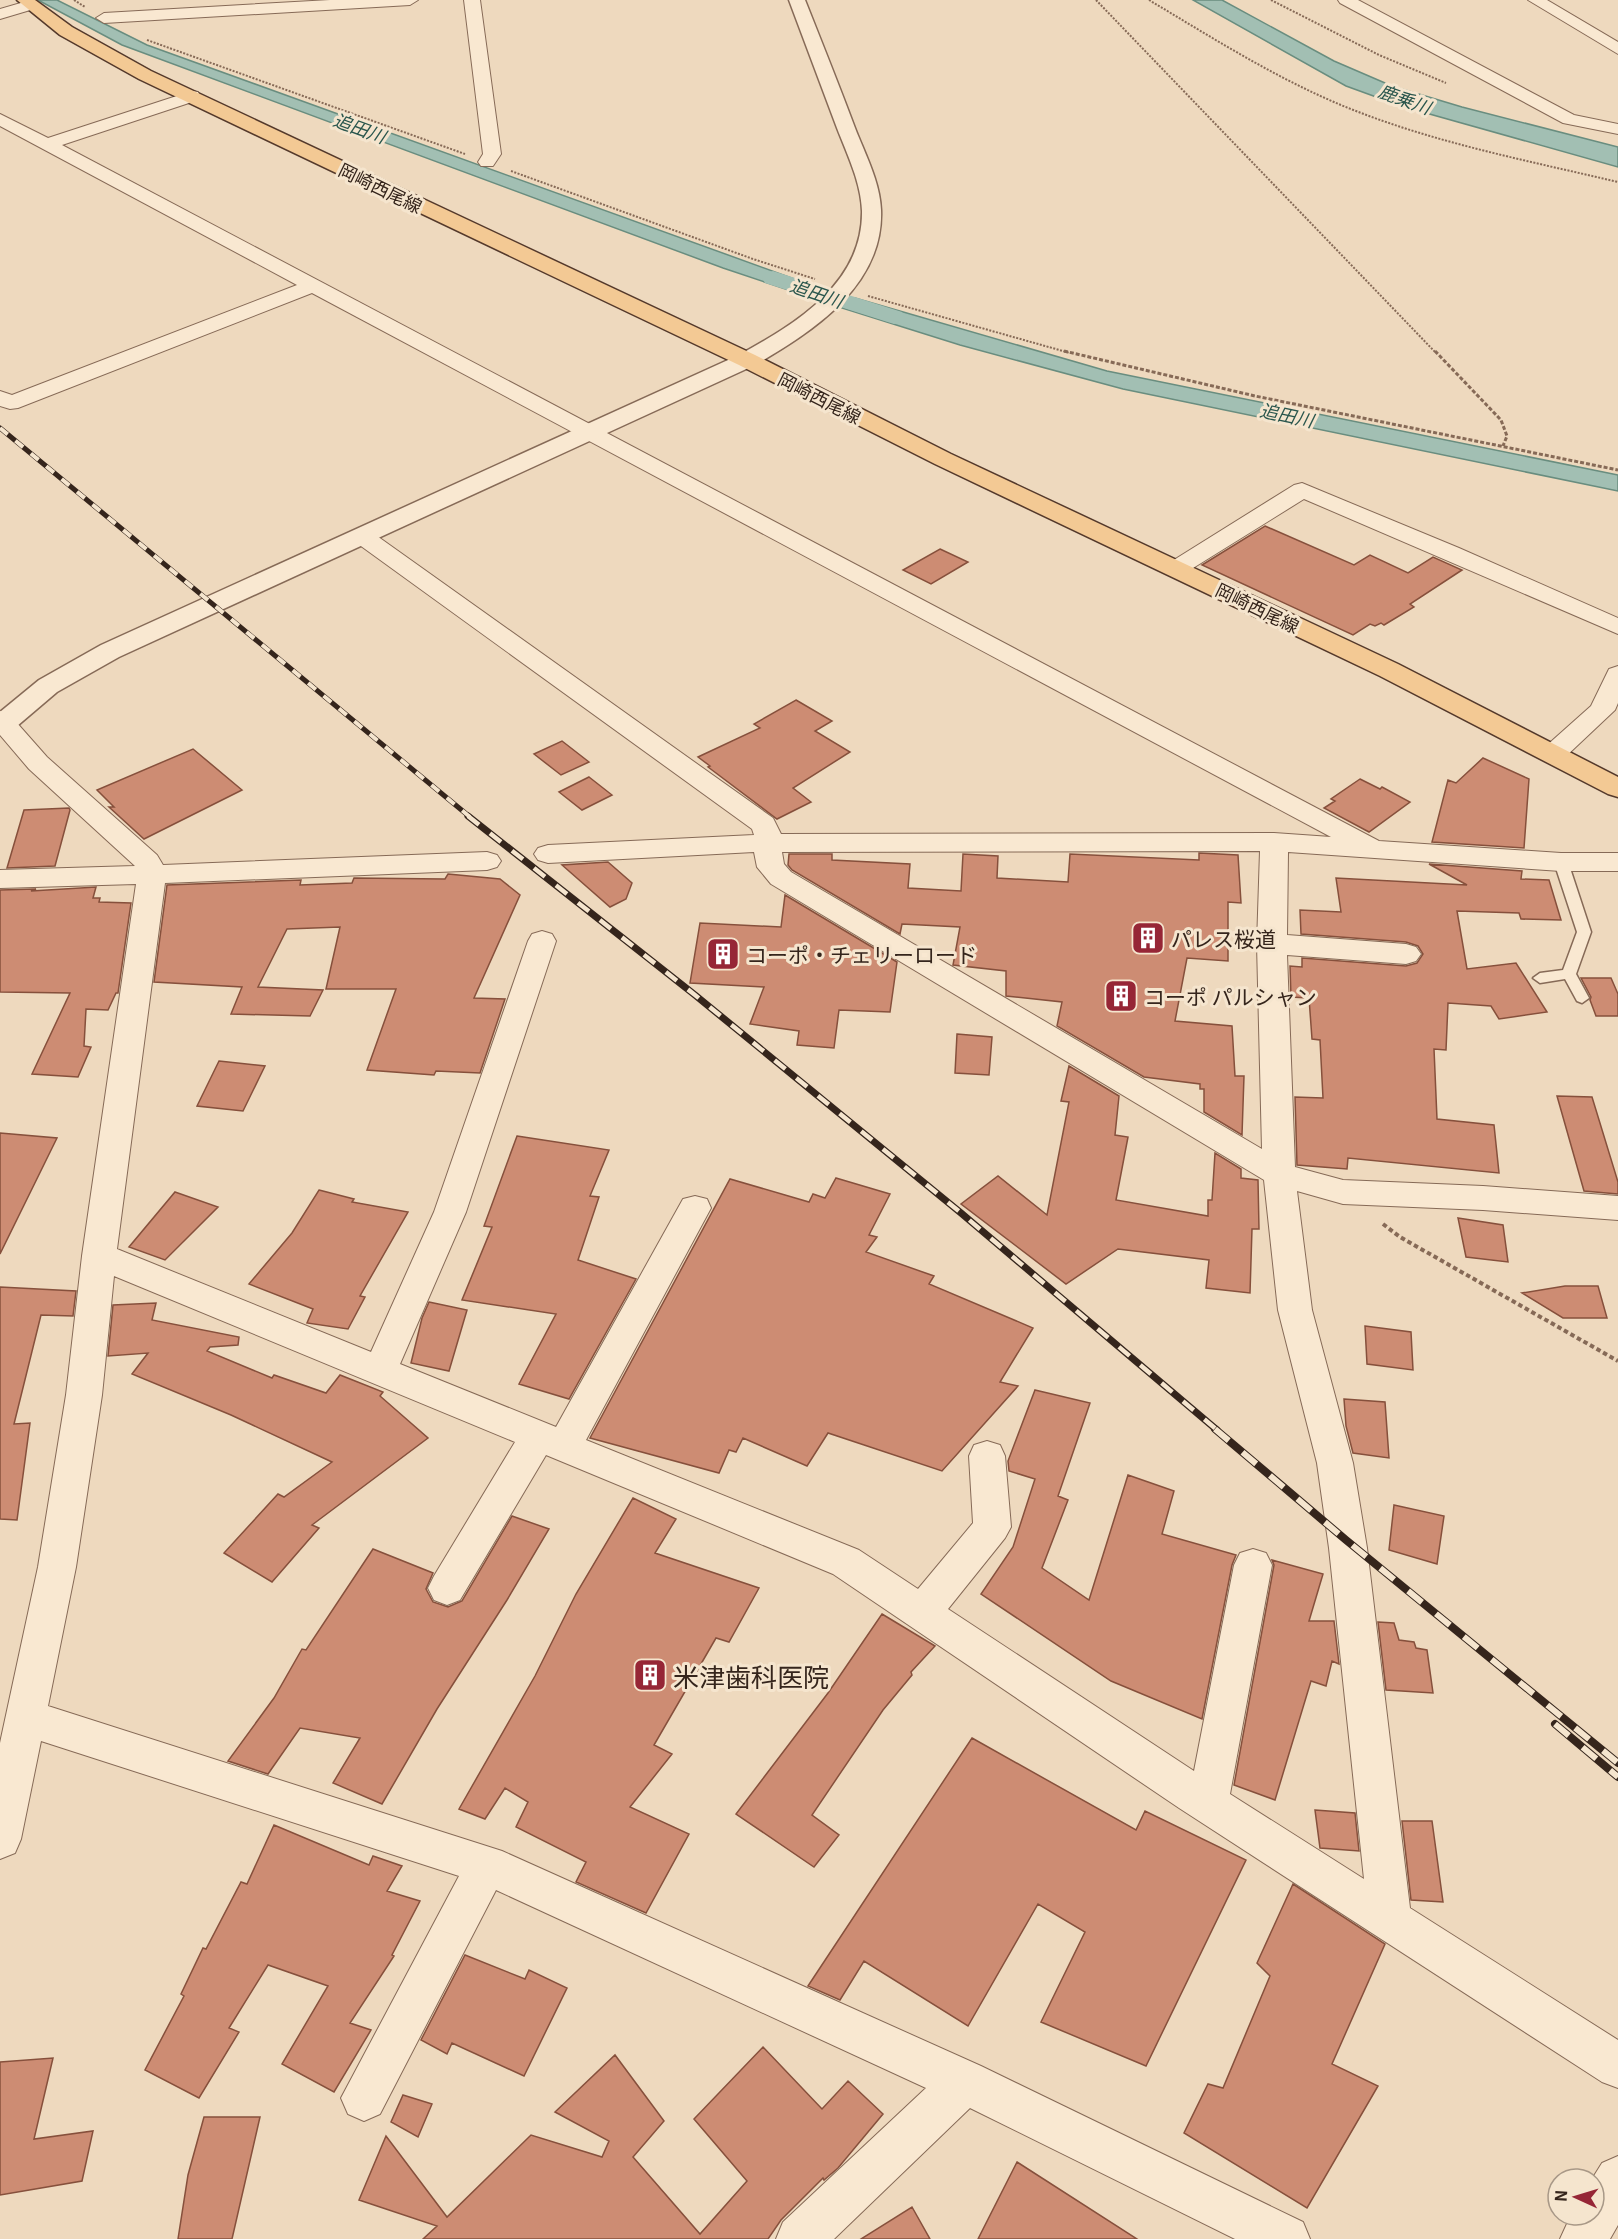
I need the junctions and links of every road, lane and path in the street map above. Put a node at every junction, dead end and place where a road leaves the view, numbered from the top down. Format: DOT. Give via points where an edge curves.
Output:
graph roads {
  1 [pos="410,0"];
  2 [pos="472,0"];
  3 [pos="797,0"];
  4 [pos="1096,0"];
  5 [pos="1149,0"];
  6 [pos="1346,0"];
  7 [pos="1536,0"];
  8 [pos="28,3"];
  9 [pos="142,8"];
  10 [pos="0,14"];
  11 [pos="104,18"];
  12 [pos="1618,49"];
  13 [pos="192,96"];
  14 [pos="0,119"];
  15 [pos="1618,129"];
  16 [pos="46,144"];
  17 [pos="487,162"];
  18 [pos="1618,182"];
  19 [pos="312,286"];
  20 [pos="747,360"];
  21 [pos="0,397"];
  22 [pos="588,431"];
  23 [pos="1503,446"];
  24 [pos="362,536"];
  25 [pos="1177,568"];
  26 [pos="1618,627"];
  27 [pos="1618,674"];
  28 [pos="1,722"];
  29 [pos="1554,753"];
  30 [pos="1618,788"];
  31 [pos="1274,842"];
  32 [pos="770,843"];
  33 [pos="1372,848"];
  34 [pos="548,854"];
  35 [pos="487,861"];
  36 [pos="1561,862"];
  37 [pos="1616,865"];
  38 [pos="152,873"];
  39 [pos="0,879"];
  40 [pos="542,941"];
  41 [pos="1272,944"];
  42 [pos="1406,954"];
  43 [pos="1569,974"];
  44 [pos="1540,978"];
  45 [pos="1582,998"];
  46 [pos="1279,1174"];
  47 [pos="1343,1192"];
  48 [pos="695,1208"];
  49 [pos="1618,1208"];
  50 [pos="99,1256"];
  51 [pos="1618,1361"];
  52 [pos="380,1371"];
  53 [pos="551,1441"];
  54 [pos="987,1456"];
  55 [pos="1253,1565"];
  56 [pos="447,1588"];
  57 [pos="922,1613"];
  58 [pos="24,1717"];
  59 [pos="1208,1803"];
  60 [pos="0,1839"];
  61 [pos="487,1865"];
  62 [pos="1390,1920"];
  63 [pos="1618,2066"];
  64 [pos="966,2082"];
  65 [pos="363,2098"];
  66 [pos="1618,2179"];
  67 [pos="800,2239"];
  68 [pos="1286,2239"];
  69 [pos="1584,2239"];
  1 -- 9 [label="street"];
  2 -- 17 [label="street" via="492,154"];
  3 -- 20 [label="street" via="865,177 873,206 870,239 844,289 828,306"];
  4 -- 23 [label="path" via="1501,420 1507,436"];
  5 -- 18 [label="path" via="1263,66 1343,106 1463,145"];
  6 -- 15 [label="street" via="1569,119"];
  7 -- 12 [label="street"];
  8 -- 10 [label="street"];
  8 -- 13 [label="main road, 岡崎西尾線" via="104,54"];
  9 -- 11 [label="street"];
  13 -- 16 [label="street"];
  13 -- 20 [label="main road, 岡崎西尾線"];
  14 -- 16 [label="street"];
  16 -- 19 [label="street"];
  19 -- 21 [label="street" via="46,390 9,403"];
  19 -- 22 [label="street"];
  20 -- 22 [label="street"];
  20 -- 25 [label="main road, 岡崎西尾線" via="943,459"];
  22 -- 24 [label="street"];
  22 -- 33 [label="street"];
  24 -- 28 [label="street" via="110,651 48,686"];
  24 -- 32 [label="street" via="754,818 767,830"];
  25 -- 26 [label="street" via="1302,490"];
  25 -- 29 [label="main road, 岡崎西尾線"];
  27 -- 29 [label="street" via="1602,710"];
  28 -- 38 [label="street" via="38,763 147,861"];
  29 -- 30 [label="main road, 岡崎西尾線"];
  31 -- 32 [label="street"];
  31 -- 33 [label="street"];
  31 -- 41 [label="street"];
  32 -- 34 [label="street"];
  32 -- 46 [label="street" via="769,861 781,879"];
  33 -- 36 [label="street"];
  35 -- 38 [label="street"];
  36 -- 37 [label="street"];
  36 -- 43 [label="lane" via="1584,932"];
  38 -- 39 [label="street"];
  38 -- 50 [label="street"];
  40 -- 52 [label="street" via="450,1212"];
  41 -- 42 [label="street"];
  41 -- 46 [label="street"];
  43 -- 44 [label="lane"];
  43 -- 45 [label="lane"];
  46 -- 47 [label="street"];
  46 -- 62 [label="street" via="1295,1310 1335,1463 1348,1548"];
  47 -- 49 [label="street"];
  47 -- 51 [label="path" via="1400,1238"];
  48 -- 53 [label="street"];
  50 -- 52 [label="street"];
  50 -- 58 [label="street" via="84,1395 57,1568"];
  52 -- 53 [label="street"];
  53 -- 56 [label="street"];
  53 -- 57 [label="street" via="846,1562"];
  54 -- 57 [label="street" via="992,1527"];
  55 -- 59 [label="street"];
  57 -- 59 [label="street"];
  58 -- 60 [label="street"];
  58 -- 61 [label="street"];
  59 -- 62 [label="street"];
  61 -- 64 [label="street"];
  61 -- 65 [label="street"];
  62 -- 63 [label="street"];
  64 -- 67 [label="street"];
  64 -- 68 [label="street"];
  66 -- 69 [label="street"];
}
